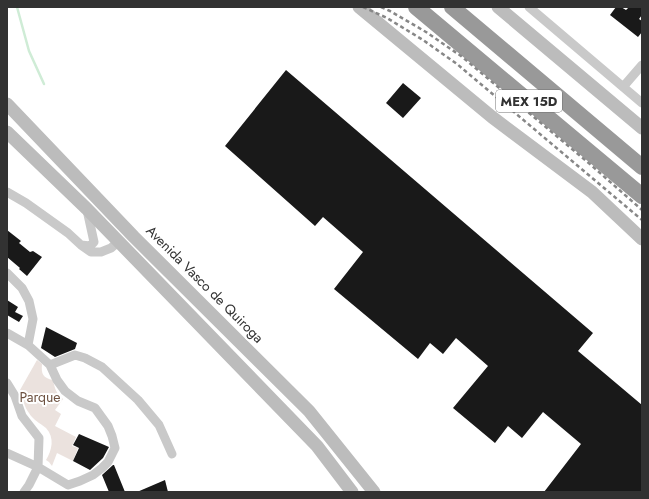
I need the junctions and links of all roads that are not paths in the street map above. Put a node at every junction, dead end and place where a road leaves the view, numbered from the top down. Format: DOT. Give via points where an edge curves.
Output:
graph roads {
  1 [pos="359,7"];
  2 [pos="416,7"];
  3 [pos="452,7"];
  4 [pos="498,7"];
  5 [pos="511,7"];
  6 [pos="529,7"];
  7 [pos="529,32"];
  8 [pos="642,65"];
  9 [pos="623,87"];
  10 [pos="642,103"];
  11 [pos="7,104"];
  12 [pos="642,128"];
  13 [pos="7,132"];
  14 [pos="642,167"];
  15 [pos="7,192"];
  16 [pos="642,196"];
  17 [pos="87,209"];
  18 [pos="642,239"];
  19 [pos="118,242"];
  20 [pos="81,245"];
  21 [pos="7,273"];
  22 [pos="7,333"];
  23 [pos="28,345"];
  24 [pos="50,365"];
  25 [pos="7,383"];
  26 [pos="7,453"];
  27 [pos="172,454"];
  28 [pos="38,467"];
  29 [pos="28,490"];
  30 [pos="352,492"];
  31 [pos="374,492"];
  1 -- 18 [label="main road" via="492,117 592,192"];
  2 -- 16 [label="highway, MEX 15D"];
  3 -- 14 [label="highway, MEX 15D"];
  4 -- 7 [label="main road"];
  5 -- 7 [label="main road"];
  6 -- 9 [label="street"];
  7 -- 12 [label="main road"];
  8 -- 9 [label="street"];
  9 -- 10 [label="street"];
  11 -- 31 [label="main road, Avenida Vasco de Quiroga" via="134,237 309,411"];
  13 -- 17 [label="main road"];
  15 -- 20 [label="street" via="62,228"];
  17 -- 19 [label="main road"];
  17 -- 20 [label="street" via="94,242 90,246"];
  19 -- 20 [label="street" via="101,252 91,252"];
  19 -- 30 [label="main road" via="317,446"];
  21 -- 23 [label="street" via="22,288 28,301 33,319"];
  22 -- 23 [label="street"];
  23 -- 24 [label="street"];
  24 -- 27 [label="street" via="75,355 102,367 138,400 159,425"];
  24 -- 28 [label="street" via="65,390 78,401 95,408 108,426 115,448 102,468 93,475 68,485"];
  25 -- 28 [label="street" via="16,396 22,416 39,438"];
  26 -- 28 [label="street"];
  28 -- 29 [label="street"];
}
